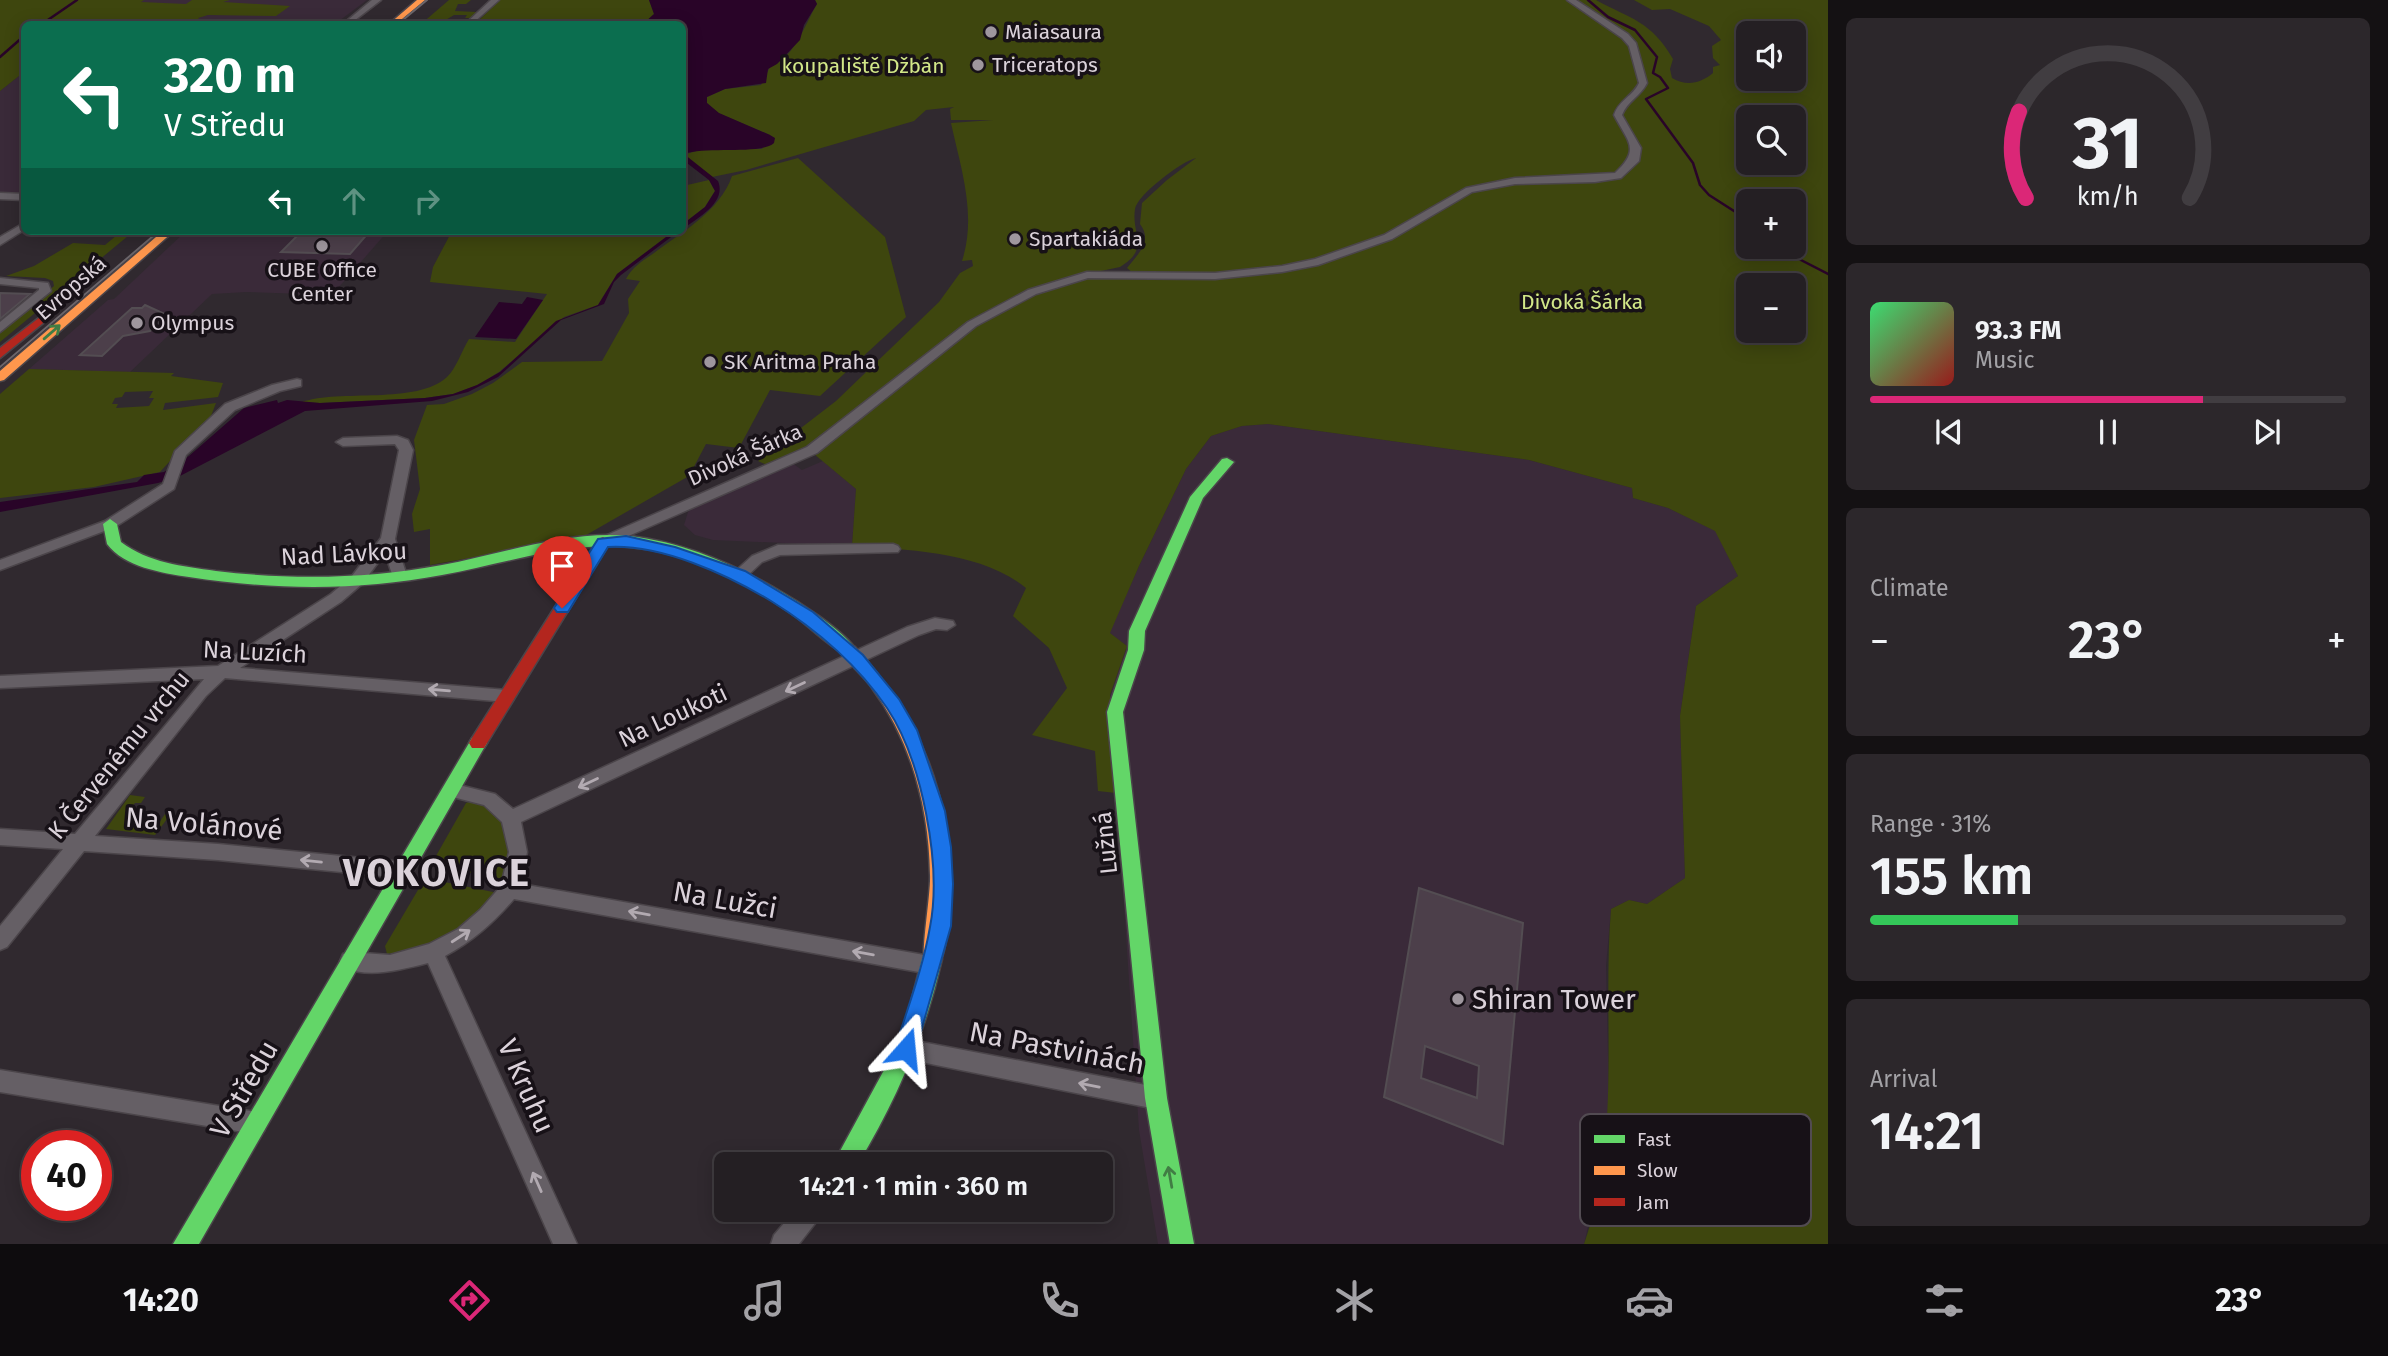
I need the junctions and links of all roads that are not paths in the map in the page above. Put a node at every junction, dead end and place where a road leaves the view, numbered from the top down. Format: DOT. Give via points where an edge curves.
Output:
graph roads {
  1 [pos="377,0"];
  2 [pos="421,0"];
  3 [pos="437,0"];
  4 [pos="495,0"];
  5 [pos="1571,0"];
  6 [pos="350,21"];
  7 [pos="396,21"];
  8 [pos="412,21"];
  9 [pos="471,21"];
  10 [pos="0,196"];
  11 [pos="21,197"];
  12 [pos="21,228"];
  13 [pos="141,235"];
  14 [pos="165,235"];
  15 [pos="0,242"];
  16 [pos="0,281"];
  17 [pos="0,328"];
  18 [pos="0,354"];
  19 [pos="0,377"];
  20 [pos="297,383"];
  21 [pos="343,442"];
  22 [pos="1227,462"];
  23 [pos="110,524"];
  24 [pos="388,539"];
  25 [pos="603,542"];
  26 [pos="893,549"];
  27 [pos="0,565"];
  28 [pos="739,575"];
  29 [pos="399,576"];
  30 [pos="357,580"];
  31 [pos="947,625"];
  32 [pos="857,659"];
  33 [pos="221,671"];
  34 [pos="0,682"];
  35 [pos="508,696"];
  36 [pos="451,790"];
  37 [pos="510,818"];
  38 [pos="0,837"];
  39 [pos="80,842"];
  40 [pos="403,870"];
  41 [pos="510,890"];
  42 [pos="0,941"];
  43 [pos="433,952"];
  44 [pos="350,961"];
  45 [pos="930,965"];
  46 [pos="906,1049"];
  47 [pos="0,1081"];
  48 [pos="1156,1098"];
  49 [pos="257,1123"];
  50 [pos="852,1152"];
  51 [pos="801,1222"];
  52 [pos="185,1244"];
  53 [pos="565,1244"];
  54 [pos="783,1244"];
  55 [pos="1182,1244"];
  1 -- 6 [label="street"];
  2 -- 7 [label="street"];
  3 -- 8 [label="street"];
  4 -- 9 [label="street"];
  5 -- 25 [label="street, Divoká Šárka" via="1633,45 1643,83 1621,106 1618,116 1636,148 1634,161 1618,176 1515,181 1469,190 1388,237 1318,262 1282,269 1215,276 1087,275 1050,284 972,324 812,450"];
  10 -- 11 [label="street"];
  12 -- 15 [label="street"];
  13 -- 18 [label="street, Evropská"];
  19 -- 14 [label="street, Evropská, one-way"];
  16 -- 17 [label="street" via="36,283 45,290"];
  20 -- 23 [label="street" via="230,407 179,458 170,483"];
  21 -- 24 [label="street, K Červenému vrchu" via="403,443 406,450"];
  22 -- 48 [label="street, Lužná" via="1197,497 1171,554 1137,631 1136,650 1115,712"];
  23 -- 27 [label="street"];
  23 -- 30 [label="street, Nad Lávkou" via="114,544 121,552 150,565 241,580"];
  24 -- 29 [label="street, K Červenému vrchu"];
  24 -- 30 [label="street, K Červenému vrchu"];
  25 -- 28 [label="street, Nad Lávkou" via="649,546"];
  25 -- 29 [label="street, Nad Lávkou"];
  25 -- 35 [label="street, V Středu"];
  26 -- 28 [label="street" via="778,550 757,559"];
  28 -- 32 [label="street, Nad Lávkou" via="807,616"];
  29 -- 30 [label="street, Nad Lávkou"];
  30 -- 33 [label="street, K Červenému vrchu"];
  31 -- 32 [label="street, Na Loukoti" via="934,623"];
  32 -- 37 [label="street, Na Loukoti, one-way"];
  32 -- 45 [label="street, Nad Lávkou" via="911,734 936,811 943,884 941,926"];
  33 -- 34 [label="street, Na Luzích"];
  35 -- 33 [label="street, Na Luzích, one-way"];
  33 -- 39 [label="street, K Červenému vrchu" via="169,728"];
  35 -- 36 [label="street, V Středu"];
  36 -- 37 [label="street" via="489,799"];
  36 -- 40 [label="street, V Středu"];
  37 -- 41 [label="street" via="518,852"];
  38 -- 39 [label="street, Na Volánové"];
  40 -- 39 [label="street, Na Volánové, one-way"];
  39 -- 42 [label="street, K Červenému vrchu"];
  40 -- 44 [label="street, V Středu"];
  43 -- 41 [label="street, one-way" via="465,935"];
  45 -- 41 [label="street, Na Lužci, one-way"];
  43 -- 44 [label="street" via="390,964"];
  53 -- 43 [label="street, V Kruhu, one-way"];
  44 -- 49 [label="street, V Středu"];
  45 -- 46 [label="street, Nad Lávkou"];
  48 -- 46 [label="street, Na Pastvinách, one-way"];
  46 -- 50 [label="street, Nad Lávkou" via="879,1109"];
  47 -- 49 [label="street"];
  55 -- 48 [label="street, Lužná, one-way"];
  49 -- 52 [label="street, V Středu"];
  51 -- 54 [label="street"];
}
